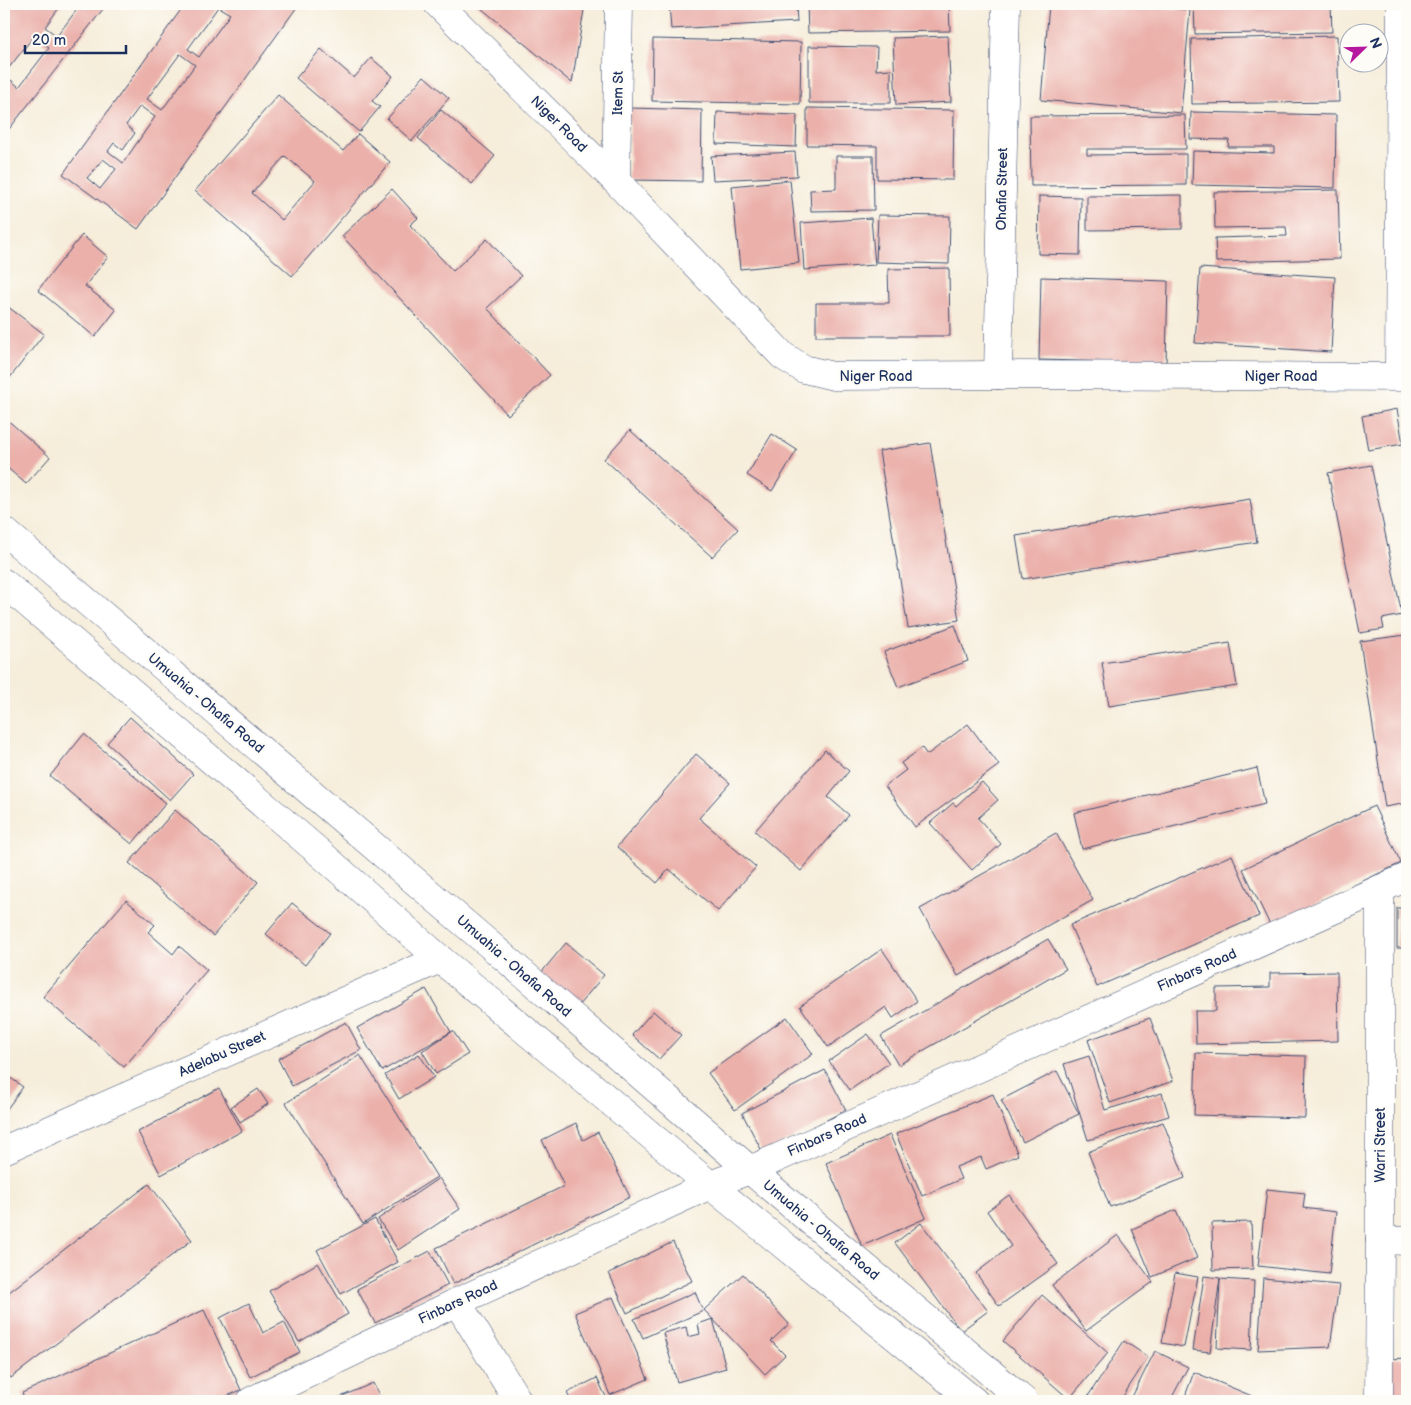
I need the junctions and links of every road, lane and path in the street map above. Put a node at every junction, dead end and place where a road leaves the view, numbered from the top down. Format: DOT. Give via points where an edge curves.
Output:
graph roads {
  1 [pos="438,4"];
  2 [pos="619,4"];
  3 [pos="1006,4"];
  4 [pos="1401,4"];
  5 [pos="616,181"];
  6 [pos="998,375"];
  7 [pos="1403,376"];
  8 [pos="4,531"];
  9 [pos="4,582"];
  10 [pos="1407,877"];
  11 [pos="1380,889"];
  12 [pos="440,959"];
  13 [pos="4,1150"];
  14 [pos="750,1170"];
  15 [pos="710,1185"];
  16 [pos="1380,1240"];
  17 [pos="1407,1241"];
  18 [pos="457,1302"];
  19 [pos="251,1401"];
  20 [pos="518,1401"];
  21 [pos="974,1401"];
  22 [pos="1024,1401"];
  23 [pos="1379,1401"];
  1 -- 5 [label="street, Niger Road"];
  2 -- 5 [label="street, Item St"];
  3 -- 6 [label="street, Ohafia Street"];
  4 -- 7 [label="street"];
  5 -- 6 [label="street, Niger Road" via="783,356 804,369 833,376"];
  6 -- 7 [label="street, Niger Road"];
  8 -- 14 [label="street, Umuahia - Ohafia Road"];
  9 -- 12 [label="street"];
  10 -- 11 [label="street, Finbars Road"];
  11 -- 14 [label="street, Finbars Road"];
  11 -- 16 [label="street, Warri Street"];
  12 -- 13 [label="street, Adelabu Street"];
  12 -- 15 [label="street"];
  14 -- 15 [label="street, Finbars Road"];
  14 -- 22 [label="street, Umuahia - Ohafia Road"];
  15 -- 18 [label="street, Finbars Road"];
  15 -- 21 [label="street"];
  16 -- 17 [label="street"];
  16 -- 23 [label="street, Warri Street"];
  18 -- 19 [label="street, Finbars Road"];
  18 -- 20 [label="street"];
}
